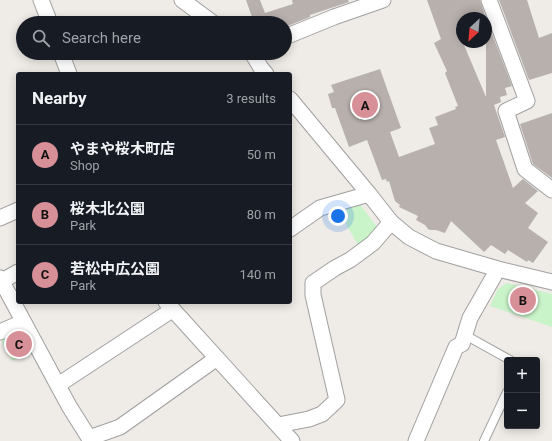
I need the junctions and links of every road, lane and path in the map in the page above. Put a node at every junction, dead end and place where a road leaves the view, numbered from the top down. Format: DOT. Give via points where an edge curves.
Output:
graph roads {
  1 [pos="41,0"];
  2 [pos="182,0"];
  3 [pos="383,0"];
  4 [pos="489,0"];
  5 [pos="47,16"];
  6 [pos="204,16"];
  7 [pos="292,34"];
  8 [pos="64,60"];
  9 [pos="256,60"];
  10 [pos="68,72"];
  11 [pos="264,72"];
  12 [pos="292,101"];
  13 [pos="552,190"];
  14 [pos="369,194"];
  15 [pos="16,211"];
  16 [pos="0,218"];
  17 [pos="391,222"];
  18 [pos="292,228"];
  19 [pos="498,269"];
  20 [pos="16,273"];
  21 [pos="1,280"];
  22 [pos="551,280"];
  23 [pos="169,306"];
  24 [pos="23,322"];
  25 [pos="0,332"];
  26 [pos="465,335"];
  27 [pos="505,357"];
  28 [pos="217,358"];
  29 [pos="58,386"];
  30 [pos="507,393"];
  31 [pos="278,425"];
  32 [pos="90,440"];
  33 [pos="292,441"];
  34 [pos="416,441"];
  35 [pos="484,441"];
  1 -- 5 [label="street"];
  2 -- 6 [label="street"];
  3 -- 7 [label="street"];
  4 -- 13 [label="street" via="528,101 506,111 508,118 525,169"];
  8 -- 10 [label="street"];
  9 -- 11 [label="street"];
  12 -- 14 [label="street"];
  14 -- 17 [label="street"];
  14 -- 18 [label="street" via="320,208"];
  15 -- 16 [label="street"];
  17 -- 19 [label="street" via="409,237 436,251"];
  17 -- 31 [label="street" via="373,243 313,283 313,295 336,400 322,414"];
  19 -- 22 [label="street"];
  19 -- 26 [label="street" via="470,318"];
  20 -- 21 [label="street"];
  21 -- 24 [label="street"];
  23 -- 28 [label="street"];
  23 -- 29 [label="street"];
  24 -- 25 [label="street"];
  24 -- 29 [label="street"];
  26 -- 27 [label="lane"];
  26 -- 34 [label="street" via="462,344 456,347"];
  28 -- 31 [label="street"];
  28 -- 32 [label="street" via="120,427"];
  29 -- 32 [label="street"];
  30 -- 35 [label="lane"];
  31 -- 33 [label="street"];
}
